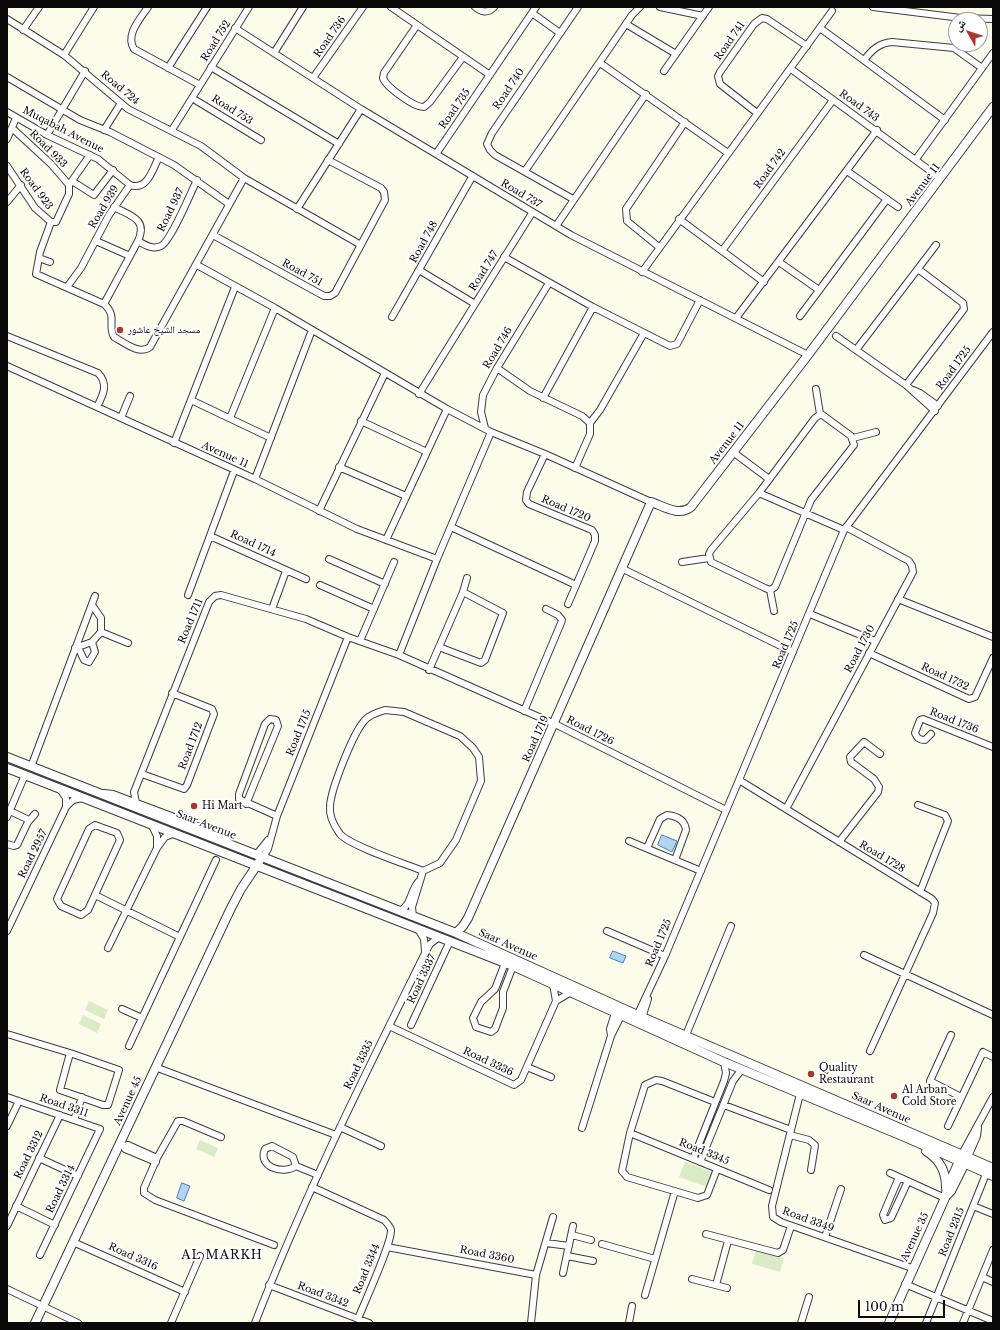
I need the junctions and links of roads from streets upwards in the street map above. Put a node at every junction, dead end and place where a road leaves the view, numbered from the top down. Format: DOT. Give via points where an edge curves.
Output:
graph roads {
  1 [pos="39,7"];
  2 [pos="94,7"];
  3 [pos="148,7"];
  4 [pos="207,7"];
  5 [pos="249,7"];
  6 [pos="303,7"];
  7 [pos="363,7"];
  8 [pos="391,7"];
  9 [pos="475,7"];
  10 [pos="494,7"];
  11 [pos="536,7"];
  12 [pos="578,7"];
  13 [pos="640,7"];
  14 [pos="660,7"];
  15 [pos="709,7"];
  16 [pos="873,7"];
  17 [pos="832,12"];
  18 [pos="532,13"];
  19 [pos="704,16"];
  20 [pos="7,19"];
  21 [pos="993,20"];
  22 [pos="626,24"];
  23 [pos="417,25"];
  24 [pos="235,28"];
  25 [pos="820,28"];
  26 [pos="23,30"];
  27 [pos="560,33"];
  28 [pos="807,46"];
  29 [pos="274,53"];
  30 [pos="993,53"];
  31 [pos="676,54"];
  32 [pos="64,55"];
  33 [pos="463,57"];
  34 [pos="864,60"];
  35 [pos="600,63"];
  36 [pos="211,67"];
  37 [pos="168,68"];
  38 [pos="791,68"];
  39 [pos="982,68"];
  40 [pos="85,71"];
  41 [pos="664,71"];
  42 [pos="490,75"];
  43 [pos="7,77"];
  44 [pos="313,78"];
  45 [pos="200,85"];
  46 [pos="646,94"];
  47 [pos="192,98"];
  48 [pos="833,100"];
  49 [pos="121,103"];
  50 [pos="993,107"];
  51 [pos="63,109"];
  52 [pos="361,110"];
  53 [pos="7,112"];
  54 [pos="757,113"];
  55 [pos="16,118"];
  56 [pos="945,120"];
  57 [pos="685,122"];
  58 [pos="12,128"];
  59 [pos="104,130"];
  60 [pos="172,130"];
  61 [pos="876,130"];
  62 [pos="47,135"];
  63 [pos="7,139"];
  64 [pos="261,140"];
  65 [pos="339,144"];
  66 [pos="728,153"];
  67 [pos="436,154"];
  68 [pos="90,155"];
  69 [pos="158,159"];
  70 [pos="916,159"];
  71 [pos="328,160"];
  72 [pos="7,166"];
  73 [pos="113,170"];
  74 [pos="846,170"];
  75 [pos="525,171"];
  76 [pos="472,177"];
  77 [pos="244,178"];
  78 [pos="940,178"];
  79 [pos="197,180"];
  80 [pos="70,183"];
  81 [pos="21,185"];
  82 [pos="130,185"];
  83 [pos="8,198"];
  84 [pos="573,199"];
  85 [pos="887,199"];
  86 [pos="229,204"];
  87 [pos="114,207"];
  88 [pos="898,207"];
  89 [pos="297,209"];
  90 [pos="532,213"];
  91 [pos="679,218"];
  92 [pos="51,222"];
  93 [pos="556,226"];
  94 [pos="213,235"];
  95 [pos="96,241"];
  96 [pos="138,241"];
  97 [pos="361,245"];
  98 [pos="936,245"];
  99 [pos="659,247"];
  100 [pos="722,251"];
  101 [pos="130,256"];
  102 [pos="504,257"];
  103 [pos="39,258"];
  104 [pos="50,262"];
  105 [pos="779,262"];
  106 [pos="197,265"];
  107 [pos="918,269"];
  108 [pos="419,270"];
  109 [pos="642,272"];
  110 [pos="764,282"];
  111 [pos="549,283"];
  112 [pos="67,287"];
  113 [pos="235,287"];
  114 [pos="819,290"];
  115 [pos="700,300"];
  116 [pos="104,304"];
  117 [pos="475,304"];
  118 [pos="592,307"];
  119 [pos="275,308"];
  120 [pos="800,316"];
  121 [pos="392,317"];
  122 [pos="736,318"];
  123 [pos="312,330"];
  124 [pos="993,332"];
  125 [pos="644,333"];
  126 [pos="7,336"];
  127 [pos="836,336"];
  128 [pos="856,350"];
  129 [pos="808,355"];
  130 [pos="7,366"];
  131 [pos="497,368"];
  132 [pos="385,373"];
  133 [pos="906,385"];
  134 [pos="816,389"];
  135 [pos="419,394"];
  136 [pos="130,396"];
  137 [pos="544,398"];
  138 [pos="191,400"];
  139 [pos="97,407"];
  140 [pos="936,408"];
  141 [pos="446,409"];
  142 [pos="820,414"];
  143 [pos="121,418"];
  144 [pos="230,418"];
  145 [pos="361,421"];
  146 [pos="590,423"];
  147 [pos="485,428"];
  148 [pos="492,432"];
  149 [pos="876,432"];
  150 [pos="271,438"];
  151 [pos="853,438"];
  152 [pos="174,443"];
  153 [pos="427,452"];
  154 [pos="733,452"];
  155 [pos="545,454"];
  156 [pos="339,467"];
  157 [pos="575,468"];
  158 [pos="234,471"];
  159 [pos="255,479"];
  160 [pos="769,479"];
  161 [pos="759,493"];
  162 [pos="406,496"];
  163 [pos="651,502"];
  164 [pos="319,511"];
  165 [pos="806,514"];
  166 [pos="451,527"];
  167 [pos="845,528"];
  168 [pos="210,536"];
  169 [pos="386,540"];
  170 [pos="709,558"];
  171 [pos="329,559"];
  172 [pos="437,559"];
  173 [pos="394,562"];
  174 [pos="682,562"];
  175 [pos="621,568"];
  176 [pos="286,571"];
  177 [pos="467,578"];
  178 [pos="306,579"];
  179 [pos="385,584"];
  180 [pos="320,585"];
  181 [pos="576,585"];
  182 [pos="770,590"];
  183 [pos="463,592"];
  184 [pos="188,595"];
  185 [pos="95,596"];
  186 [pos="898,599"];
  187 [pos="568,604"];
  188 [pos="92,605"];
  189 [pos="272,609"];
  190 [pos="374,609"];
  191 [pos="546,609"];
  192 [pos="774,611"];
  193 [pos="810,614"];
  194 [pos="101,632"];
  195 [pos="348,637"];
  196 [pos="993,638"];
  197 [pos="360,641"];
  198 [pos="875,641"];
  199 [pos="92,642"];
  200 [pos="128,644"];
  201 [pos="439,647"];
  202 [pos="76,648"];
  203 [pos="793,652"];
  204 [pos="869,653"];
  205 [pos="399,655"];
  206 [pos="993,658"];
  207 [pos="429,670"];
  208 [pos="172,693"];
  209 [pos="524,711"];
  210 [pos="553,724"];
  211 [pos="931,734"];
  212 [pos="993,747"];
  213 [pos="880,754"];
  214 [pos="7,757"];
  215 [pos="31,767"];
  216 [pos="7,768"];
  217 [pos="142,774"];
  218 [pos="25,775"];
  219 [pos="739,780"];
  220 [pos="59,787"];
  221 [pos="134,792"];
  222 [pos="100,793"];
  223 [pos="85,798"];
  224 [pos="124,798"];
  225 [pos="136,803"];
  226 [pos="246,804"];
  227 [pos="918,805"];
  228 [pos="66,807"];
  229 [pos="786,809"];
  230 [pos="726,810"];
  231 [pos="10,811"];
  232 [pos="35,814"];
  233 [pos="277,816"];
  234 [pos="7,817"];
  235 [pos="29,820"];
  236 [pos="151,824"];
  237 [pos="175,833"];
  238 [pos="629,841"];
  239 [pos="839,842"];
  240 [pos="7,844"];
  241 [pos="237,847"];
  242 [pos="157,848"];
  243 [pos="647,848"];
  244 [pos="259,856"];
  245 [pos="216,860"];
  246 [pos="675,860"];
  247 [pos="254,864"];
  248 [pos="423,871"];
  249 [pos="701,871"];
  250 [pos="420,880"];
  251 [pos="920,892"];
  252 [pos="95,895"];
  253 [pos="126,911"];
  254 [pos="400,911"];
  255 [pos="413,917"];
  256 [pos="468,918"];
  257 [pos="731,926"];
  258 [pos="417,928"];
  259 [pos="7,931"];
  260 [pos="607,931"];
  261 [pos="456,933"];
  262 [pos="180,937"];
  263 [pos="439,937"];
  264 [pos="470,939"];
  265 [pos="450,941"];
  266 [pos="108,948"];
  267 [pos="425,953"];
  268 [pos="864,955"];
  269 [pos="665,956"];
  270 [pos="509,965"];
  271 [pos="904,973"];
  272 [pos="553,984"];
  273 [pos="571,992"];
  274 [pos="556,1001"];
  275 [pos="122,1009"];
  276 [pos="618,1014"];
  277 [pos="993,1015"];
  278 [pos="142,1018"];
  279 [pos="638,1019"];
  280 [pos="411,1025"];
  281 [pos="389,1026"];
  282 [pos="7,1034"];
  283 [pos="952,1034"];
  284 [pos="686,1035"];
  285 [pos="129,1046"];
  286 [pos="870,1051"];
  287 [pos="70,1053"];
  288 [pos="993,1057"];
  289 [pos="724,1062"];
  290 [pos="155,1067"];
  291 [pos="527,1067"];
  292 [pos="742,1069"];
  293 [pos="551,1077"];
  294 [pos="800,1094"];
  295 [pos="7,1097"];
  296 [pos="961,1097"];
  297 [pos="993,1097"];
  298 [pos="82,1098"];
  299 [pos="19,1101"];
  300 [pos="715,1102"];
  301 [pos="724,1105"];
  302 [pos="60,1114"];
  303 [pos="74,1120"];
  304 [pos="7,1126"];
  305 [pos="948,1126"];
  306 [pos="340,1127"];
  307 [pos="582,1128"];
  308 [pos="100,1131"];
  309 [pos="630,1133"];
  310 [pos="791,1133"];
  311 [pos="336,1135"];
  312 [pos="221,1137"];
  313 [pos="907,1138"];
  314 [pos="122,1146"];
  315 [pos="381,1146"];
  316 [pos="39,1158"];
  317 [pos="693,1159"];
  318 [pos="963,1159"];
  319 [pos="156,1160"];
  320 [pos="700,1162"];
  321 [pos="296,1166"];
  322 [pos="717,1169"];
  323 [pos="811,1170"];
  324 [pos="890,1173"];
  325 [pos="991,1173"];
  326 [pos="318,1175"];
  327 [pos="78,1176"];
  328 [pos="899,1177"];
  329 [pos="908,1181"];
  330 [pos="312,1187"];
  331 [pos="841,1189"];
  332 [pos="769,1190"];
  333 [pos="675,1191"];
  334 [pos="945,1195"];
  335 [pos="16,1206"];
  336 [pos="973,1206"];
  337 [pos="993,1214"];
  338 [pos="553,1217"];
  339 [pos="55,1225"];
  340 [pos="7,1226"];
  341 [pos="573,1226"];
  342 [pos="791,1226"];
  343 [pos="706,1234"];
  344 [pos="572,1235"];
  345 [pos="825,1237"];
  346 [pos="591,1240"];
  347 [pos="728,1241"];
  348 [pos="73,1242"];
  349 [pos="546,1243"];
  350 [pos="602,1244"];
  351 [pos="274,1245"];
  352 [pos="569,1246"];
  353 [pos="387,1247"];
  354 [pos="993,1250"];
  355 [pos="40,1255"];
  356 [pos="200,1256"];
  357 [pos="567,1256"];
  358 [pos="655,1259"];
  359 [pos="593,1261"];
  360 [pos="912,1268"];
  361 [pos="563,1273"];
  362 [pos="536,1275"];
  363 [pos="982,1277"];
  364 [pos="692,1279"];
  365 [pos="993,1282"];
  366 [pos="270,1285"];
  367 [pos="716,1285"];
  368 [pos="904,1285"];
  369 [pos="727,1288"];
  370 [pos="8,1291"];
  371 [pos="185,1292"];
  372 [pos="645,1295"];
  373 [pos="809,1297"];
  374 [pos="936,1297"];
  375 [pos="43,1306"];
  376 [pos="632,1306"];
  377 [pos="968,1310"];
  378 [pos="358,1319"];
  379 [pos="989,1321"];
  380 [pos="35,1323"];
  381 [pos="78,1323"];
  382 [pos="171,1323"];
  383 [pos="255,1323"];
  384 [pos="369,1323"];
  385 [pos="531,1323"];
  386 [pos="629,1323"];
  387 [pos="801,1323"];
  388 [pos="884,1323"];
  389 [pos="889,1323"];
  390 [pos="926,1323"];
  391 [pos="963,1323"];
  1 -- 26 [label="street"];
  2 -- 32 [label="street"];
  3 -- 37 [label="street" via="131,33 131,44 138,51"];
  4 -- 37 [label="street"];
  5 -- 24 [label="street, Road 752"];
  6 -- 29 [label="street"];
  7 -- 44 [label="street, Road 736"];
  8 -- 23 [label="street"];
  9 -- 10 [label="street" via="482,12"];
  11 -- 18 [label="street, Road 735"];
  12 -- 27 [label="street, Road 740"];
  13 -- 22 [label="street"];
  14 -- 19 [label="street"];
  15 -- 19 [label="street"];
  16 -- 21 [label="street"];
  17 -- 25 [label="street"];
  18 -- 27 [label="street"];
  18 -- 42 [label="street, Road 735"];
  19 -- 31 [label="street"];
  20 -- 26 [label="street, Road 724"];
  22 -- 31 [label="street"];
  22 -- 35 [label="street"];
  23 -- 33 [label="street"];
  23 -- 33 [label="street" via="384,73 383,78 388,86 417,106 424,107"];
  24 -- 29 [label="street, Road 737"];
  24 -- 36 [label="street, Road 752"];
  25 -- 28 [label="street"];
  25 -- 34 [label="street"];
  26 -- 32 [label="street, Road 724"];
  27 -- 75 [label="street, Road 740" via="488,138 490,150"];
  28 -- 38 [label="street"];
  28 -- 54 [label="street, Road 741" via="767,19 762,18 754,24 720,72 718,80"];
  29 -- 44 [label="street, Road 737"];
  30 -- 39 [label="street"];
  31 -- 41 [label="street"];
  32 -- 40 [label="street, Road 724"];
  33 -- 42 [label="street"];
  34 -- 39 [label="street" via="880,44 892,42 954,48"];
  34 -- 56 [label="street"];
  35 -- 46 [label="street"];
  35 -- 75 [label="street"];
  36 -- 45 [label="street, Road 752"];
  36 -- 65 [label="street"];
  37 -- 45 [label="street"];
  38 -- 48 [label="street, Road 743"];
  38 -- 54 [label="street"];
  39 -- 56 [label="street"];
  40 -- 49 [label="street, Road 724"];
  40 -- 51 [label="street"];
  42 -- 67 [label="street, Road 735"];
  43 -- 51 [label="street, Muqabah Avenue"];
  44 -- 52 [label="street, Road 737"];
  45 -- 47 [label="street, Road 752"];
  46 -- 57 [label="street"];
  46 -- 84 [label="street"];
  47 -- 60 [label="street, Road 752"];
  47 -- 64 [label="street, Road 753"];
  48 -- 61 [label="street, Road 743"];
  48 -- 100 [label="street, Road 742"];
  49 -- 59 [label="street"];
  49 -- 60 [label="street, Road 724" via="145,119"];
  50 -- 78 [label="street, Avenue 11"];
  51 -- 59 [label="street, Muqabah Avenue" via="80,120"];
  51 -- 62 [label="street"];
  52 -- 65 [label="street"];
  52 -- 67 [label="street, Road 737"];
  53 -- 55 [label="street, Muqabah Avenue"];
  54 -- 66 [label="street"];
  55 -- 58 [label="street"];
  55 -- 62 [label="street, Muqabah Avenue"];
  56 -- 70 [label="street"];
  57 -- 66 [label="street"];
  57 -- 99 [label="street" via="626,209 627,221"];
  58 -- 63 [label="street"];
  58 -- 80 [label="street, Road 933"];
  59 -- 69 [label="street, Muqabah Avenue"];
  60 -- 77 [label="street, Road 724" via="201,146"];
  61 -- 70 [label="street, Road 743"];
  61 -- 74 [label="street"];
  62 -- 68 [label="street, Muqabah Avenue"];
  65 -- 71 [label="street"];
  66 -- 91 [label="street"];
  67 -- 76 [label="street, Road 737"];
  68 -- 73 [label="street, Muqabah Avenue"];
  68 -- 80 [label="street"];
  69 -- 79 [label="street, Muqabah Avenue" via="174,165"];
  69 -- 82 [label="street" via="142,185"];
  70 -- 78 [label="street, Road 743"];
  71 -- 89 [label="street"];
  71 -- 97 [label="street, Road 751" via="384,192 385,200"];
  72 -- 81 [label="street, Road 923"];
  73 -- 80 [label="street, Road 933" via="94,195"];
  73 -- 82 [label="street, Muqabah Avenue"];
  74 -- 85 [label="street"];
  74 -- 105 [label="street"];
  75 -- 84 [label="street, Road 740"];
  76 -- 90 [label="street, Road 737"];
  76 -- 108 [label="street, Road 748"];
  77 -- 86 [label="street"];
  77 -- 89 [label="street"];
  78 -- 129 [label="street, Avenue 11"];
  79 -- 86 [label="street, Muqabah Avenue"];
  79 -- 96 [label="street, Road 937" via="166,242 156,248"];
  80 -- 92 [label="street" via="70,194 56,222"];
  81 -- 83 [label="street"];
  81 -- 92 [label="street, Road 923" via="35,208"];
  82 -- 87 [label="street, Road 939"];
  84 -- 93 [label="street"];
  85 -- 88 [label="street"];
  85 -- 114 [label="street"];
  86 -- 94 [label="street"];
  87 -- 95 [label="street, Road 939"];
  87 -- 96 [label="street, Road 937" via="139,221 142,230"];
  89 -- 97 [label="street"];
  90 -- 93 [label="street, Road 737"];
  90 -- 102 [label="street, Road 747"];
  91 -- 99 [label="street"];
  91 -- 100 [label="street"];
  92 -- 103 [label="street"];
  93 -- 109 [label="street, Road 737"];
  94 -- 97 [label="street, Road 751" via="324,296 335,293"];
  94 -- 106 [label="street"];
  95 -- 101 [label="street, Road 939"];
  95 -- 112 [label="street, Road 939"];
  96 -- 101 [label="street, Road 937"];
  98 -- 107 [label="street"];
  99 -- 109 [label="street"];
  100 -- 110 [label="street"];
  101 -- 116 [label="street, Road 937"];
  102 -- 111 [label="street"];
  102 -- 117 [label="street, Road 747"];
  103 -- 104 [label="street"];
  103 -- 112 [label="street" via="35,272 38,276"];
  105 -- 110 [label="street"];
  105 -- 114 [label="street"];
  106 -- 113 [label="street, Avenue 11"];
  106 -- 116 [label="street" via="146,350 140,350 114,337 111,312"];
  107 -- 128 [label="street"];
  107 -- 133 [label="street" via="963,303 964,308"];
  108 -- 117 [label="street, Road 747"];
  108 -- 121 [label="street, Road 748"];
  109 -- 115 [label="street, Road 737"];
  110 -- 122 [label="street"];
  111 -- 118 [label="street"];
  111 -- 131 [label="street, Road 746"];
  112 -- 116 [label="street"];
  113 -- 119 [label="street, Avenue 11"];
  113 -- 138 [label="street"];
  114 -- 120 [label="street"];
  115 -- 122 [label="street, Road 737"];
  115 -- 125 [label="street" via="675,346"];
  117 -- 135 [label="street"];
  118 -- 125 [label="street"];
  118 -- 137 [label="street"];
  119 -- 123 [label="street, Avenue 11"];
  119 -- 144 [label="street"];
  122 -- 129 [label="street, Road 737"];
  123 -- 132 [label="street, Avenue 11"];
  123 -- 150 [label="street"];
  124 -- 140 [label="street, Road 1725"];
  125 -- 146 [label="street"];
  126 -- 139 [label="street" via="98,373 105,387"];
  127 -- 128 [label="street"];
  128 -- 133 [label="street"];
  129 -- 154 [label="street, Avenue 11"];
  130 -- 139 [label="street, Avenue 11"];
  131 -- 137 [label="street" via="521,386"];
  131 -- 147 [label="street, Road 746" via="483,395 480,412"];
  132 -- 135 [label="street, Avenue 11"];
  132 -- 145 [label="street"];
  133 -- 140 [label="street"];
  134 -- 142 [label="street"];
  135 -- 141 [label="street, Avenue 11"];
  136 -- 143 [label="street"];
  137 -- 146 [label="street" via="582,416"];
  138 -- 144 [label="street"];
  138 -- 152 [label="street"];
  139 -- 143 [label="street, Avenue 11"];
  140 -- 167 [label="street, Road 1725"];
  141 -- 147 [label="street, Avenue 11"];
  141 -- 153 [label="street"];
  142 -- 151 [label="street"];
  142 -- 160 [label="street"];
  143 -- 152 [label="street, Avenue 11"];
  144 -- 150 [label="street"];
  145 -- 153 [label="street"];
  145 -- 156 [label="street"];
  146 -- 157 [label="street" via="590,434"];
  147 -- 148 [label="street, Avenue 11"];
  148 -- 155 [label="street, Avenue 11"];
  148 -- 166 [label="street"];
  149 -- 151 [label="street"];
  150 -- 159 [label="street"];
  151 -- 165 [label="street" via="854,445 815,494"];
  152 -- 158 [label="street, Avenue 11"];
  153 -- 162 [label="street"];
  154 -- 160 [label="street"];
  154 -- 163 [label="street, Avenue 11" via="687,510 678,512"];
  155 -- 157 [label="street, Avenue 11"];
  155 -- 181 [label="street, Road 1720" via="527,492 526,500 532,505 592,530 595,536"];
  156 -- 162 [label="street"];
  156 -- 164 [label="street"];
  157 -- 163 [label="street, Avenue 11"];
  158 -- 159 [label="street, Avenue 11"];
  158 -- 168 [label="street"];
  159 -- 164 [label="street, Avenue 11"];
  160 -- 161 [label="street"];
  161 -- 165 [label="street, Road 1730"];
  161 -- 170 [label="street" via="711,550"];
  162 -- 169 [label="street"];
  163 -- 175 [label="street, Road 1719"];
  164 -- 169 [label="street, Avenue 11"];
  165 -- 167 [label="street, Road 1730"];
  165 -- 182 [label="street" via="777,584"];
  166 -- 172 [label="street"];
  166 -- 181 [label="street"];
  167 -- 186 [label="street, Road 1730" via="909,560 913,572"];
  167 -- 193 [label="street, Road 1725"];
  168 -- 176 [label="street, Road 1714"];
  168 -- 184 [label="street"];
  169 -- 172 [label="street, Avenue 11"];
  170 -- 174 [label="street"];
  170 -- 182 [label="street"];
  171 -- 179 [label="street"];
  172 -- 205 [label="street"];
  173 -- 179 [label="street"];
  175 -- 203 [label="street"];
  175 -- 210 [label="street, Road 1719"];
  176 -- 178 [label="street, Road 1714"];
  176 -- 189 [label="street"];
  177 -- 183 [label="street"];
  179 -- 190 [label="street"];
  180 -- 190 [label="street"];
  181 -- 187 [label="street, Road 1720"];
  182 -- 192 [label="street"];
  183 -- 201 [label="street"];
  183 -- 201 [label="street" via="503,614 485,660 479,664"];
  185 -- 188 [label="street"];
  186 -- 196 [label="street"];
  186 -- 198 [label="street, Road 1730"];
  188 -- 194 [label="street" via="101,618"];
  188 -- 202 [label="street"];
  189 -- 195 [label="street, Road 1711" via="306,619"];
  189 -- 208 [label="street, Road 1711" via="220,595 212,599"];
  190 -- 197 [label="street"];
  191 -- 209 [label="street" via="562,620"];
  193 -- 198 [label="street"];
  193 -- 203 [label="street, Road 1725"];
  194 -- 199 [label="street"];
  194 -- 200 [label="street"];
  195 -- 197 [label="street, Road 1711"];
  195 -- 233 [label="street, Road 1715"];
  197 -- 205 [label="street, Road 1711"];
  198 -- 204 [label="street, Road 1730"];
  199 -- 202 [label="street"];
  199 -- 202 [label="street" via="95,652 89,662 84,660"];
  201 -- 207 [label="street"];
  202 -- 215 [label="street"];
  203 -- 219 [label="street, Road 1725"];
  204 -- 206 [label="street, Road 1732" via="969,699 976,694"];
  204 -- 229 [label="street, Road 1730"];
  205 -- 207 [label="street, Road 1726"];
  207 -- 209 [label="street, Road 1726"];
  208 -- 217 [label="street, Road 1711"];
  208 -- 217 [label="street, Road 1712" via="212,709 214,714 184,789"];
  209 -- 210 [label="street, Road 1726"];
  210 -- 230 [label="street, Road 1726"];
  210 -- 256 [label="street, Road 1719"];
  211 -- 212 [label="street, Road 1736" via="925,740 917,737 915,733 920,720"];
  213 -- 239 [label="street" via="864,742 850,757 851,762 874,779 879,787 878,792"];
  214 -- 215 [label="street, Saar Avenue"];
  215 -- 222 [label="street, Saar Avenue"];
  216 -- 218 [label="street, Saar Avenue"];
  217 -- 221 [label="street, Road 1711"];
  218 -- 220 [label="street, Saar Avenue"];
  218 -- 231 [label="street"];
  219 -- 229 [label="street, Road 1728"];
  219 -- 230 [label="street, Road 1725"];
  220 -- 223 [label="street, Saar Avenue"];
  220 -- 228 [label="street" via="66,798"];
  221 -- 224 [label="street"];
  221 -- 225 [label="street"];
  222 -- 224 [label="street" via="110,793"];
  222 -- 241 [label="street, Saar Avenue"];
  223 -- 228 [label="street" via="73,800"];
  223 -- 236 [label="street, Saar Avenue"];
  224 -- 225 [label="street"];
  225 -- 241 [label="street" via="214,832"];
  226 -- 226 [label="street" via="278,726 276,720 270,719 265,724 239,794 239,799"];
  226 -- 233 [label="street"];
  227 -- 251 [label="street" via="945,815 948,821"];
  228 -- 259 [label="street, Road 2957"];
  229 -- 239 [label="street, Road 1728"];
  230 -- 249 [label="street, Road 1725"];
  231 -- 234 [label="street"];
  231 -- 235 [label="street"];
  232 -- 235 [label="street"];
  233 -- 244 [label="street, Road 1715" via="268,849"];
  235 -- 240 [label="street" via="17,845"];
  236 -- 237 [label="street, Saar Avenue"];
  236 -- 242 [label="street" via="157,836"];
  237 -- 242 [label="street" via="165,837"];
  237 -- 247 [label="street, Saar Avenue"];
  238 -- 243 [label="street"];
  239 -- 251 [label="street, Road 1728"];
  241 -- 244 [label="street, Saar Avenue"];
  242 -- 253 [label="street"];
  243 -- 246 [label="street"];
  243 -- 246 [label="street" via="660,819 667,815 678,818 686,825 686,830"];
  244 -- 247 [label="street, Avenue 45"];
  244 -- 254 [label="street, Saar Avenue"];
  245 -- 262 [label="street"];
  246 -- 249 [label="street"];
  247 -- 258 [label="street, Saar Avenue"];
  247 -- 290 [label="street, Avenue 45"];
  248 -- 248 [label="street" via="432,869 440,863 456,840 481,781 479,757 460,736 404,712 385,710 365,719 357,732 334,789 330,802 331,815 337,829 348,840"];
  248 -- 250 [label="street"];
  249 -- 269 [label="street, Road 1725"];
  250 -- 254 [label="street" via="414,887 407,905"];
  250 -- 255 [label="street" via="412,907"];
  251 -- 271 [label="street, Road 1728" via="932,899 935,908"];
  252 -- 252 [label="street" via="120,840 117,833 95,824 89,829 57,899 61,906 81,915 86,913"];
  252 -- 253 [label="street"];
  253 -- 262 [label="street"];
  253 -- 266 [label="street"];
  254 -- 255 [label="street, Saar Avenue"];
  255 -- 261 [label="street, Saar Avenue"];
  256 -- 261 [label="street, Road 1719"];
  256 -- 264 [label="street, Road 1719"];
  257 -- 284 [label="street"];
  258 -- 263 [label="street, Saar Avenue"];
  258 -- 267 [label="street" via="424,939"];
  260 -- 269 [label="street"];
  261 -- 264 [label="street, Saar Avenue"];
  262 -- 278 [label="street"];
  263 -- 265 [label="street, Saar Avenue"];
  263 -- 267 [label="street, Road 3335" via="430,944"];
  264 -- 279 [label="street, Saar Avenue"];
  265 -- 270 [label="street, Saar Avenue"];
  265 -- 280 [label="street, Road 3337"];
  267 -- 281 [label="street, Road 3335"];
  268 -- 271 [label="street"];
  269 -- 279 [label="street, Road 1725"];
  270 -- 270 [label="street" via="495,989 481,1002 473,1018 480,1030 491,1032 495,1029 503,1008 503,992"];
  270 -- 272 [label="street, Saar Avenue"];
  271 -- 277 [label="street"];
  271 -- 286 [label="street, Road 1728"];
  272 -- 273 [label="street, Saar Avenue"];
  272 -- 274 [label="street"];
  273 -- 274 [label="street"];
  273 -- 276 [label="street, Saar Avenue"];
  274 -- 291 [label="street, Road 3336"];
  275 -- 278 [label="street"];
  276 -- 279 [label="street, Saar Avenue"];
  276 -- 307 [label="street" via="610,1029 611,1036"];
  278 -- 285 [label="street"];
  279 -- 284 [label="street, Saar Avenue"];
  279 -- 289 [label="street, Saar Avenue"];
  281 -- 291 [label="street, Road 3336" via="511,1085 519,1083"];
  281 -- 306 [label="street, Road 3335"];
  282 -- 287 [label="street"];
  283 -- 296 [label="street" via="930,1081"];
  284 -- 318 [label="street, Saar Avenue"];
  287 -- 298 [label="street" via="60,1090"];
  287 -- 298 [label="street" via="119,1070 108,1105"];
  288 -- 296 [label="street" via="983,1052"];
  289 -- 292 [label="street, Saar Avenue"];
  289 -- 300 [label="street" via="725,1078"];
  290 -- 311 [label="street"];
  290 -- 314 [label="street, Avenue 45"];
  291 -- 293 [label="street"];
  292 -- 294 [label="street, Saar Avenue"];
  292 -- 301 [label="street" via="735,1078"];
  294 -- 310 [label="street, Road 3349"];
  294 -- 313 [label="street, Saar Avenue"];
  295 -- 299 [label="street, Road 3311"];
  296 -- 305 [label="street"];
  297 -- 318 [label="street"];
  298 -- 303 [label="street"];
  299 -- 302 [label="street, Road 3311"];
  299 -- 304 [label="street"];
  300 -- 301 [label="street"];
  300 -- 309 [label="street" via="662,1081 650,1081 642,1090"];
  300 -- 317 [label="street"];
  301 -- 310 [label="street"];
  301 -- 320 [label="street"];
  302 -- 303 [label="street, Road 3311"];
  302 -- 316 [label="street, Road 3312"];
  303 -- 308 [label="street, Road 3311" via="99,1128"];
  306 -- 311 [label="street, Road 3335"];
  306 -- 315 [label="street"];
  308 -- 327 [label="street, Road 3314"];
  309 -- 317 [label="street, Road 3345"];
  309 -- 333 [label="street" via="622,1167 624,1175"];
  310 -- 323 [label="street" via="815,1145"];
  310 -- 342 [label="street, Road 3349" via="771,1212 776,1220"];
  311 -- 326 [label="street, Road 3335"];
  312 -- 319 [label="street" via="178,1121"];
  313 -- 318 [label="street, Saar Avenue"];
  313 -- 334 [label="street" via="938,1161 944,1173"];
  314 -- 319 [label="street"];
  314 -- 348 [label="street, Avenue 45"];
  316 -- 327 [label="street"];
  316 -- 335 [label="street, Road 3312"];
  317 -- 320 [label="street, Road 3345"];
  318 -- 325 [label="street, Saar Avenue"];
  318 -- 334 [label="street, Avenue 35" via="951,1191"];
  319 -- 351 [label="street" via="144,1188 146,1196"];
  320 -- 322 [label="street, Road 3345"];
  321 -- 321 [label="street" via="284,1171 267,1164 262,1155 265,1149 272,1146 293,1157"];
  321 -- 326 [label="street"];
  322 -- 332 [label="street, Road 3345"];
  322 -- 333 [label="street" via="705,1197 698,1198"];
  324 -- 328 [label="street"];
  325 -- 336 [label="street, Road 2315"];
  326 -- 330 [label="street, Road 3335"];
  327 -- 339 [label="street, Road 3314"];
  328 -- 329 [label="street"];
  328 -- 329 [label="street" via="883,1215 885,1220 891,1218"];
  329 -- 334 [label="street"];
  330 -- 353 [label="street, Road 3344" via="384,1220 390,1225 391,1231"];
  330 -- 366 [label="street, Road 3335"];
  331 -- 345 [label="street"];
  333 -- 358 [label="street"];
  334 -- 360 [label="street, Avenue 35"];
  335 -- 339 [label="street"];
  335 -- 340 [label="street, Road 3312"];
  336 -- 337 [label="street"];
  336 -- 374 [label="street, Road 2315"];
  338 -- 349 [label="street"];
  339 -- 355 [label="street, Road 3314"];
  341 -- 344 [label="street"];
  342 -- 345 [label="street, Road 3349"];
  342 -- 347 [label="street" via="783,1250 778,1253"];
  343 -- 347 [label="street"];
  344 -- 346 [label="street"];
  344 -- 352 [label="street"];
  345 -- 360 [label="street, Road 3349"];
  347 -- 367 [label="street"];
  348 -- 371 [label="street, Road 3316"];
  348 -- 375 [label="street, Avenue 45"];
  349 -- 352 [label="street"];
  349 -- 362 [label="street"];
  350 -- 358 [label="street"];
  352 -- 357 [label="street"];
  353 -- 362 [label="street, Road 3360"];
  353 -- 378 [label="street, Road 3344"];
  354 -- 363 [label="street"];
  356 -- 371 [label="street"];
  357 -- 359 [label="street"];
  357 -- 361 [label="street"];
  358 -- 372 [label="street"];
  360 -- 368 [label="street, Avenue 35"];
  362 -- 385 [label="street"];
  363 -- 365 [label="street"];
  363 -- 377 [label="street"];
  364 -- 367 [label="street"];
  366 -- 378 [label="street, Road 3342"];
  366 -- 383 [label="street, Road 3335"];
  367 -- 369 [label="street"];
  368 -- 374 [label="street"];
  368 -- 388 [label="street, Avenue 35" via="900,1288"];
  368 -- 389 [label="street, Avenue 35" via="904,1291"];
  370 -- 375 [label="street"];
  371 -- 382 [label="street"];
  373 -- 387 [label="street"];
  374 -- 377 [label="street"];
  374 -- 390 [label="street, Road 2315"];
  375 -- 380 [label="street, Avenue 45"];
  375 -- 381 [label="street"];
  376 -- 386 [label="street"];
  377 -- 379 [label="street"];
  377 -- 391 [label="street"];
  378 -- 384 [label="street, Road 3342"];
}
